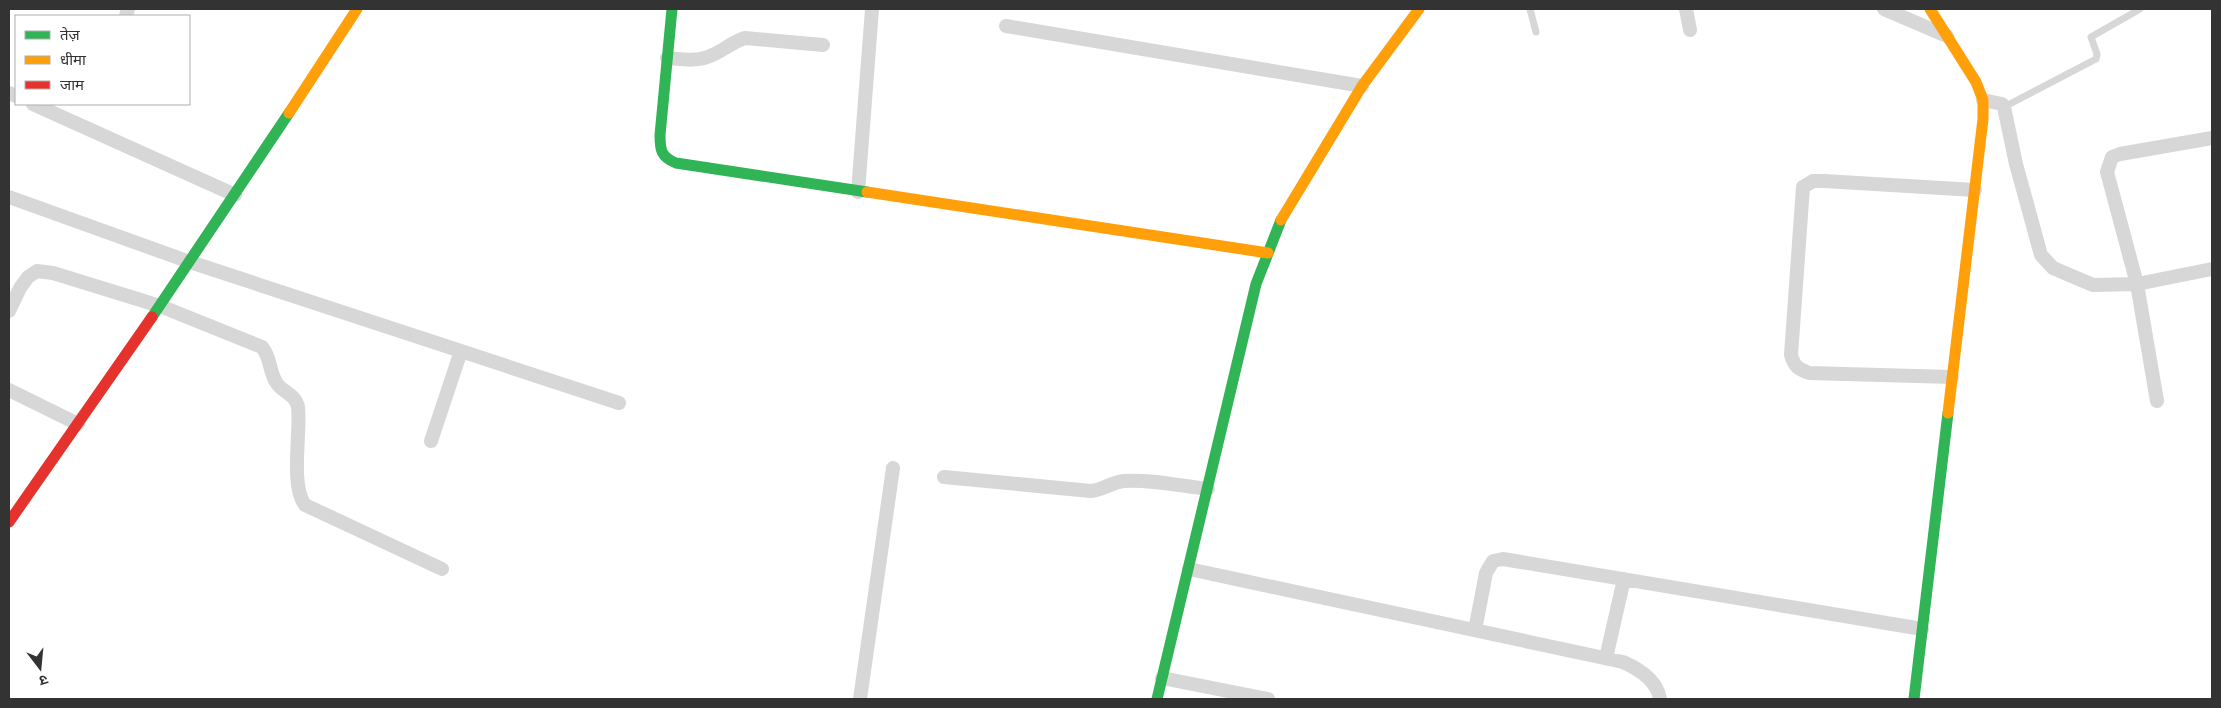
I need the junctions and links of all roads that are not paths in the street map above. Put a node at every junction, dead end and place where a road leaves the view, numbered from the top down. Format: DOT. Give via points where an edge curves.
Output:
graph roads {
  1 [pos="357,9"];
  2 [pos="672,9"];
  3 [pos="872,9"];
  4 [pos="1530,9"];
  5 [pos="1686,9"];
  6 [pos="1884,9"];
  7 [pos="1930,9"];
  8 [pos="2140,9"];
  9 [pos="1417,11"];
  10 [pos="1006,26"];
  11 [pos="1690,30"];
  12 [pos="1536,32"];
  13 [pos="1948,36"];
  14 [pos="823,45"];
  15 [pos="667,58"];
  16 [pos="1362,86"];
  17 [pos="1983,100"];
  18 [pos="35,105"];
  19 [pos="2004,107"];
  20 [pos="2212,138"];
  21 [pos="1975,190"];
  22 [pos="858,192"];
  23 [pos="235,195"];
  24 [pos="9,197"];
  25 [pos="1268,253"];
  26 [pos="190,262"];
  27 [pos="2212,269"];
  28 [pos="2137,284"];
  29 [pos="160,306"];
  30 [pos="9,310"];
  31 [pos="461,351"];
  32 [pos="1952,377"];
  33 [pos="9,390"];
  34 [pos="2157,401"];
  35 [pos="619,403"];
  36 [pos="78,424"];
  37 [pos="430,441"];
  38 [pos="893,468"];
  39 [pos="944,477"];
  40 [pos="1208,489"];
  41 [pos="9,522"];
  42 [pos="1189,568"];
  43 [pos="442,569"];
  44 [pos="1624,578"];
  45 [pos="1922,629"];
  46 [pos="1475,630"];
  47 [pos="1606,658"];
  48 [pos="1162,678"];
  49 [pos="860,699"];
  50 [pos="1157,699"];
  51 [pos="1268,699"];
  52 [pos="1660,699"];
  53 [pos="1914,699"];
  1 -- 23 [label="main road"];
  2 -- 15 [label="main road"];
  3 -- 22 [label="street"];
  4 -- 12 [label="lane"];
  5 -- 11 [label="street"];
  6 -- 13 [label="street"];
  7 -- 13 [label="main road"];
  8 -- 19 [label="lane" via="2091,37 2096,59"];
  9 -- 16 [label="main road"];
  10 -- 16 [label="street"];
  13 -- 17 [label="main road"];
  14 -- 15 [label="street" via="746,38 709,57"];
  15 -- 22 [label="main road" via="660,135 660,152 666,160"];
  16 -- 25 [label="main road" via="1283,215"];
  17 -- 19 [label="street"];
  17 -- 21 [label="main road"];
  18 -- 23 [label="street"];
  19 -- 28 [label="street" via="2041,255 2053,268 2093,285"];
  20 -- 28 [label="street" via="2112,157 2107,172"];
  21 -- 32 [label="main road"];
  21 -- 32 [label="street" via="1824,181 1813,181 1803,187 1791,355 1799,370 1809,373"];
  22 -- 25 [label="main road"];
  23 -- 26 [label="main road"];
  24 -- 26 [label="street"];
  25 -- 40 [label="main road" via="1256,284"];
  26 -- 29 [label="main road"];
  26 -- 31 [label="street"];
  27 -- 28 [label="street"];
  28 -- 34 [label="street"];
  29 -- 30 [label="street" via="37,271 20,288"];
  29 -- 36 [label="main road"];
  29 -- 43 [label="street" via="262,347 268,354 277,383 298,406 299,491 306,505"];
  31 -- 35 [label="street"];
  31 -- 37 [label="street"];
  32 -- 45 [label="main road"];
  33 -- 36 [label="street"];
  36 -- 41 [label="main road"];
  38 -- 49 [label="street"];
  39 -- 40 [label="street" via="1090,491 1098,491 1115,482 1130,481"];
  40 -- 42 [label="main road"];
  42 -- 46 [label="street"];
  42 -- 48 [label="main road"];
  44 -- 45 [label="street"];
  44 -- 46 [label="street" via="1502,559 1493,561 1486,573"];
  44 -- 47 [label="street"];
  45 -- 53 [label="main road"];
  46 -- 47 [label="street"];
  47 -- 52 [label="street" via="1640,669 1652,682"];
  48 -- 50 [label="main road"];
  48 -- 51 [label="street"];
}
